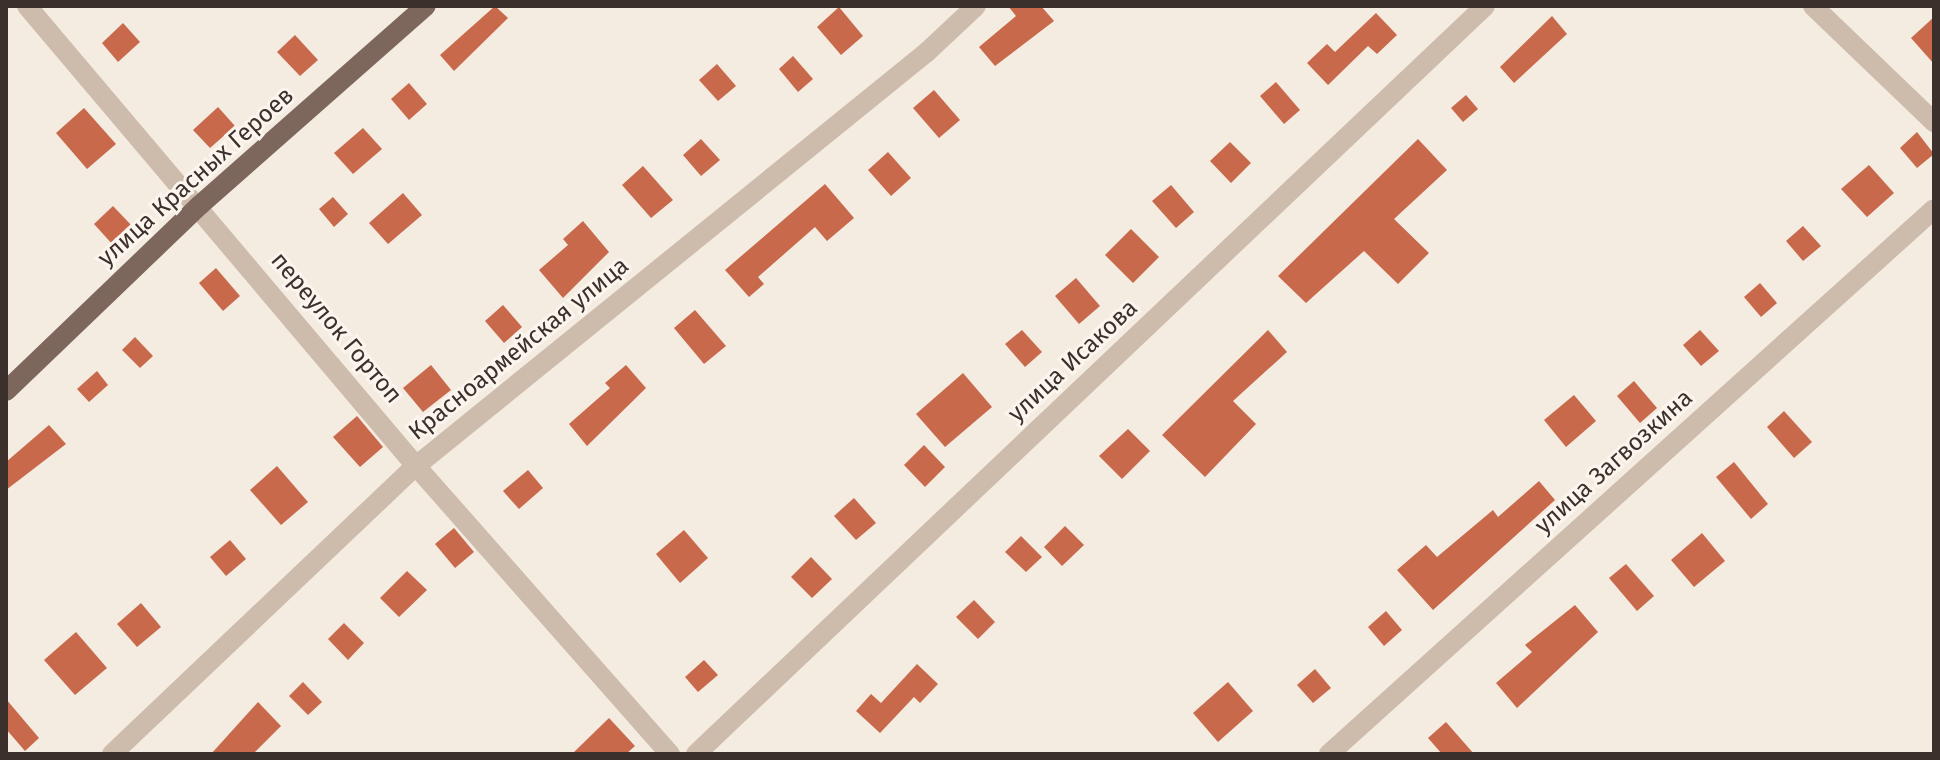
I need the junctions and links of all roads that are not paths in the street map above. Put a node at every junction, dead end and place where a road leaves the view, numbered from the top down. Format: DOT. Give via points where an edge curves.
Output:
graph roads {
  1 [pos="27,6"];
  2 [pos="426,6"];
  3 [pos="976,6"];
  4 [pos="1485,6"];
  5 [pos="1813,6"];
  6 [pos="1934,122"];
  7 [pos="200,205"];
  8 [pos="1934,209"];
  9 [pos="6,391"];
  10 [pos="416,466"];
  11 [pos="112,754"];
  12 [pos="670,754"];
  13 [pos="696,754"];
  14 [pos="1329,754"];
  1 -- 7 [label="street, переулок Гортоп"];
  2 -- 7 [label="main road, улица Красных Героев"];
  3 -- 10 [label="street, Красноармейская улица" via="927,52"];
  4 -- 13 [label="street, улица Исакова"];
  5 -- 6 [label="street"];
  7 -- 9 [label="main road, улица Красных Героев"];
  7 -- 10 [label="street, переулок Гортоп"];
  8 -- 14 [label="street, улица Загвозкина"];
  10 -- 11 [label="street, Красноармейская улица"];
  10 -- 12 [label="street, переулок Гортоп"];
}
